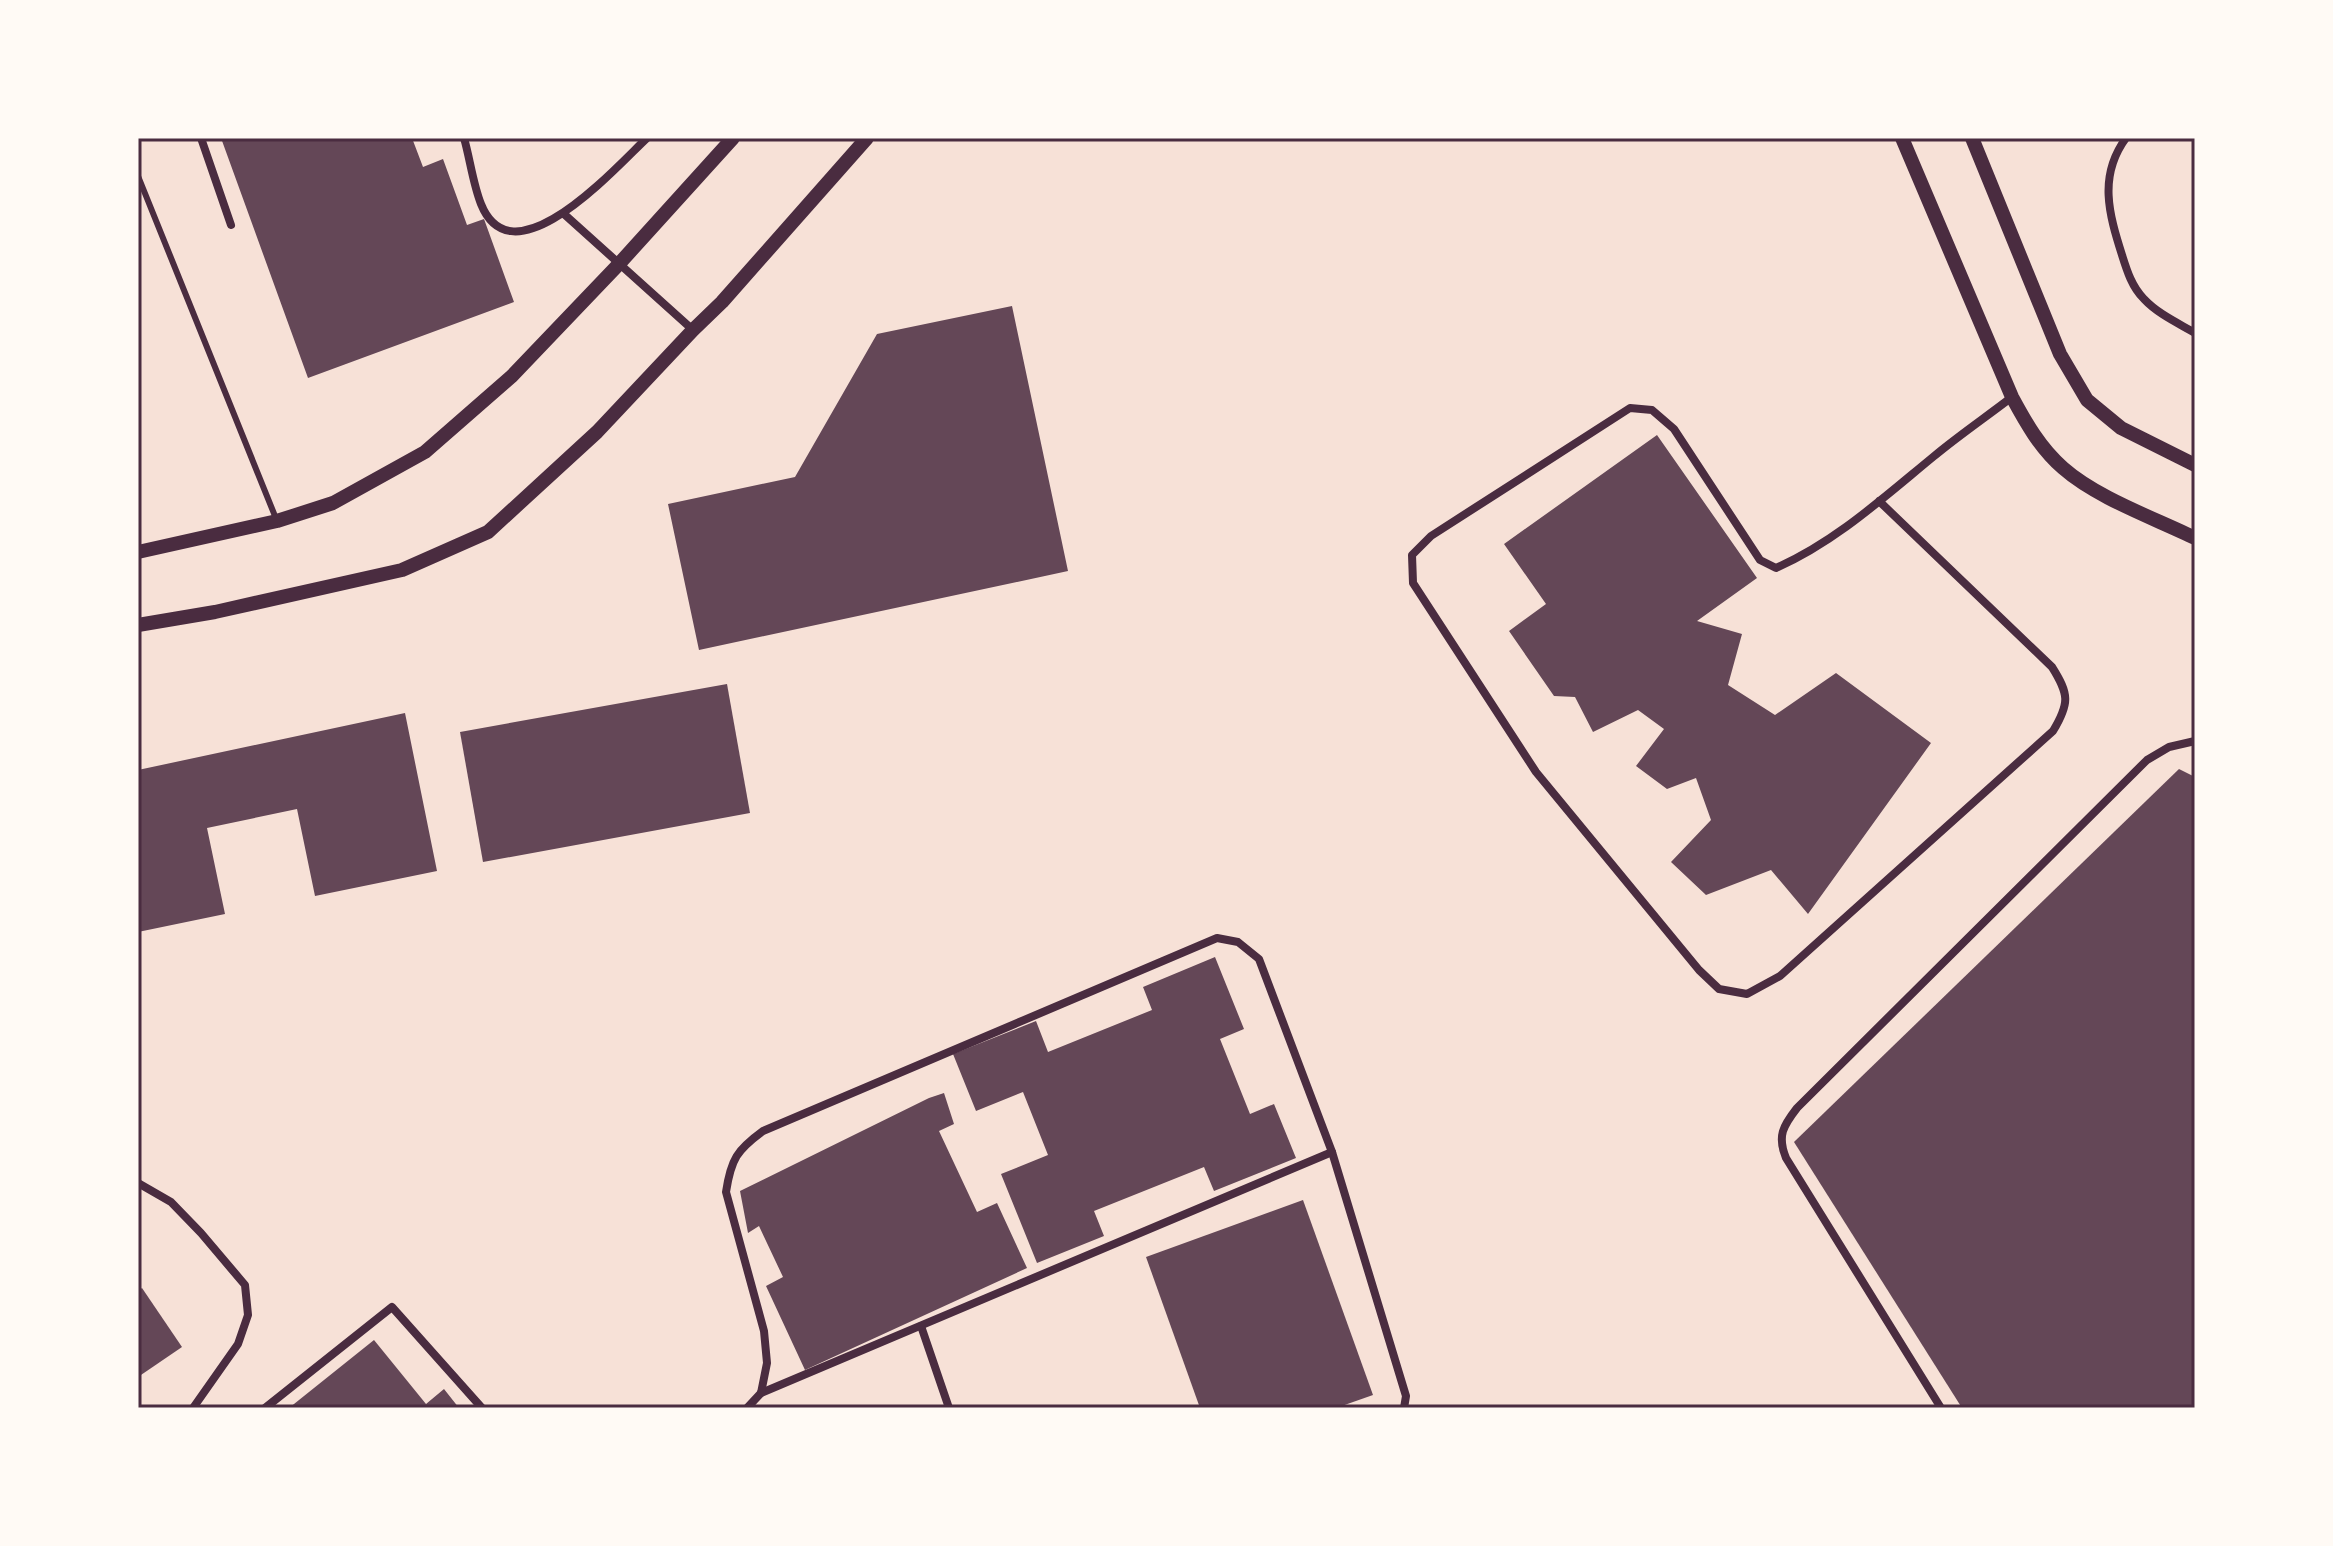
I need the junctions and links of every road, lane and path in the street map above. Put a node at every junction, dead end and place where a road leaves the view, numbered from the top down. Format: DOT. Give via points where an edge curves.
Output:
graph roads {
  1 [pos="201,138"];
  2 [pos="464,138"];
  3 [pos="647,138"];
  4 [pos="733,138"];
  5 [pos="867,138"];
  6 [pos="1902,138"];
  7 [pos="1972,138"];
  8 [pos="2126,138"];
  9 [pos="138,176"];
  10 [pos="564,214"];
  11 [pos="231,225"];
  12 [pos="618,265"];
  13 [pos="693,330"];
  14 [pos="2195,333"];
  15 [pos="2012,397"];
  16 [pos="2195,465"];
  17 [pos="1879,501"];
  18 [pos="277,521"];
  19 [pos="2195,538"];
  20 [pos="138,552"];
  21 [pos="138,625"];
  22 [pos="2195,741"];
  23 [pos="1332,1152"];
  24 [pos="138,1183"];
  25 [pos="921,1326"];
  26 [pos="761,1393"];
  27 [pos="193,1408"];
  28 [pos="265,1408"];
  29 [pos="482,1408"];
  30 [pos="747,1408"];
  31 [pos="949,1408"];
  32 [pos="1404,1408"];
  33 [pos="1941,1408"];
  1 -- 11 [label="street"];
  2 -- 10 [label="street" via="481,206 493,222 511,232 536,228"];
  3 -- 10 [label="street"];
  4 -- 12 [label="street"];
  5 -- 13 [label="street"];
  6 -- 15 [label="street"];
  7 -- 16 [label="street" via="2060,354 2087,400 2121,428"];
  8 -- 14 [label="street" via="2108,182 2109,215 2129,277 2142,298"];
  9 -- 18 [label="lane"];
  10 -- 12 [label="street"];
  12 -- 13 [label="street"];
  12 -- 18 [label="street" via="512,376 425,452 333,503"];
  13 -- 21 [label="street" via="597,432 488,532 402,570"];
  15 -- 17 [label="street"];
  15 -- 19 [label="street" via="2034,437 2063,468"];
  17 -- 17 [label="street" via="1840,533 1776,568 1760,560 1674,429 1652,410 1630,408 1431,536 1412,555 1413,583 1536,772 1719,989 1747,994 1780,976 2053,731 2065,710 2065,689 2052,667"];
  18 -- 20 [label="street"];
  22 -- 33 [label="street" via="2147,760 1783,1126 1780,1143 1786,1158"];
  23 -- 25 [label="street"];
  23 -- 26 [label="street" via="1259,959 1238,942 1217,938 763,1131 739,1148 726,1192 764,1331 767,1363"];
  23 -- 32 [label="street" via="1406,1396"];
  24 -- 27 [label="street" via="171,1202 245,1285 248,1315 238,1344"];
  25 -- 26 [label="street"];
  25 -- 31 [label="street"];
  26 -- 30 [label="street"];
  28 -- 29 [label="street" via="392,1307"];
}
